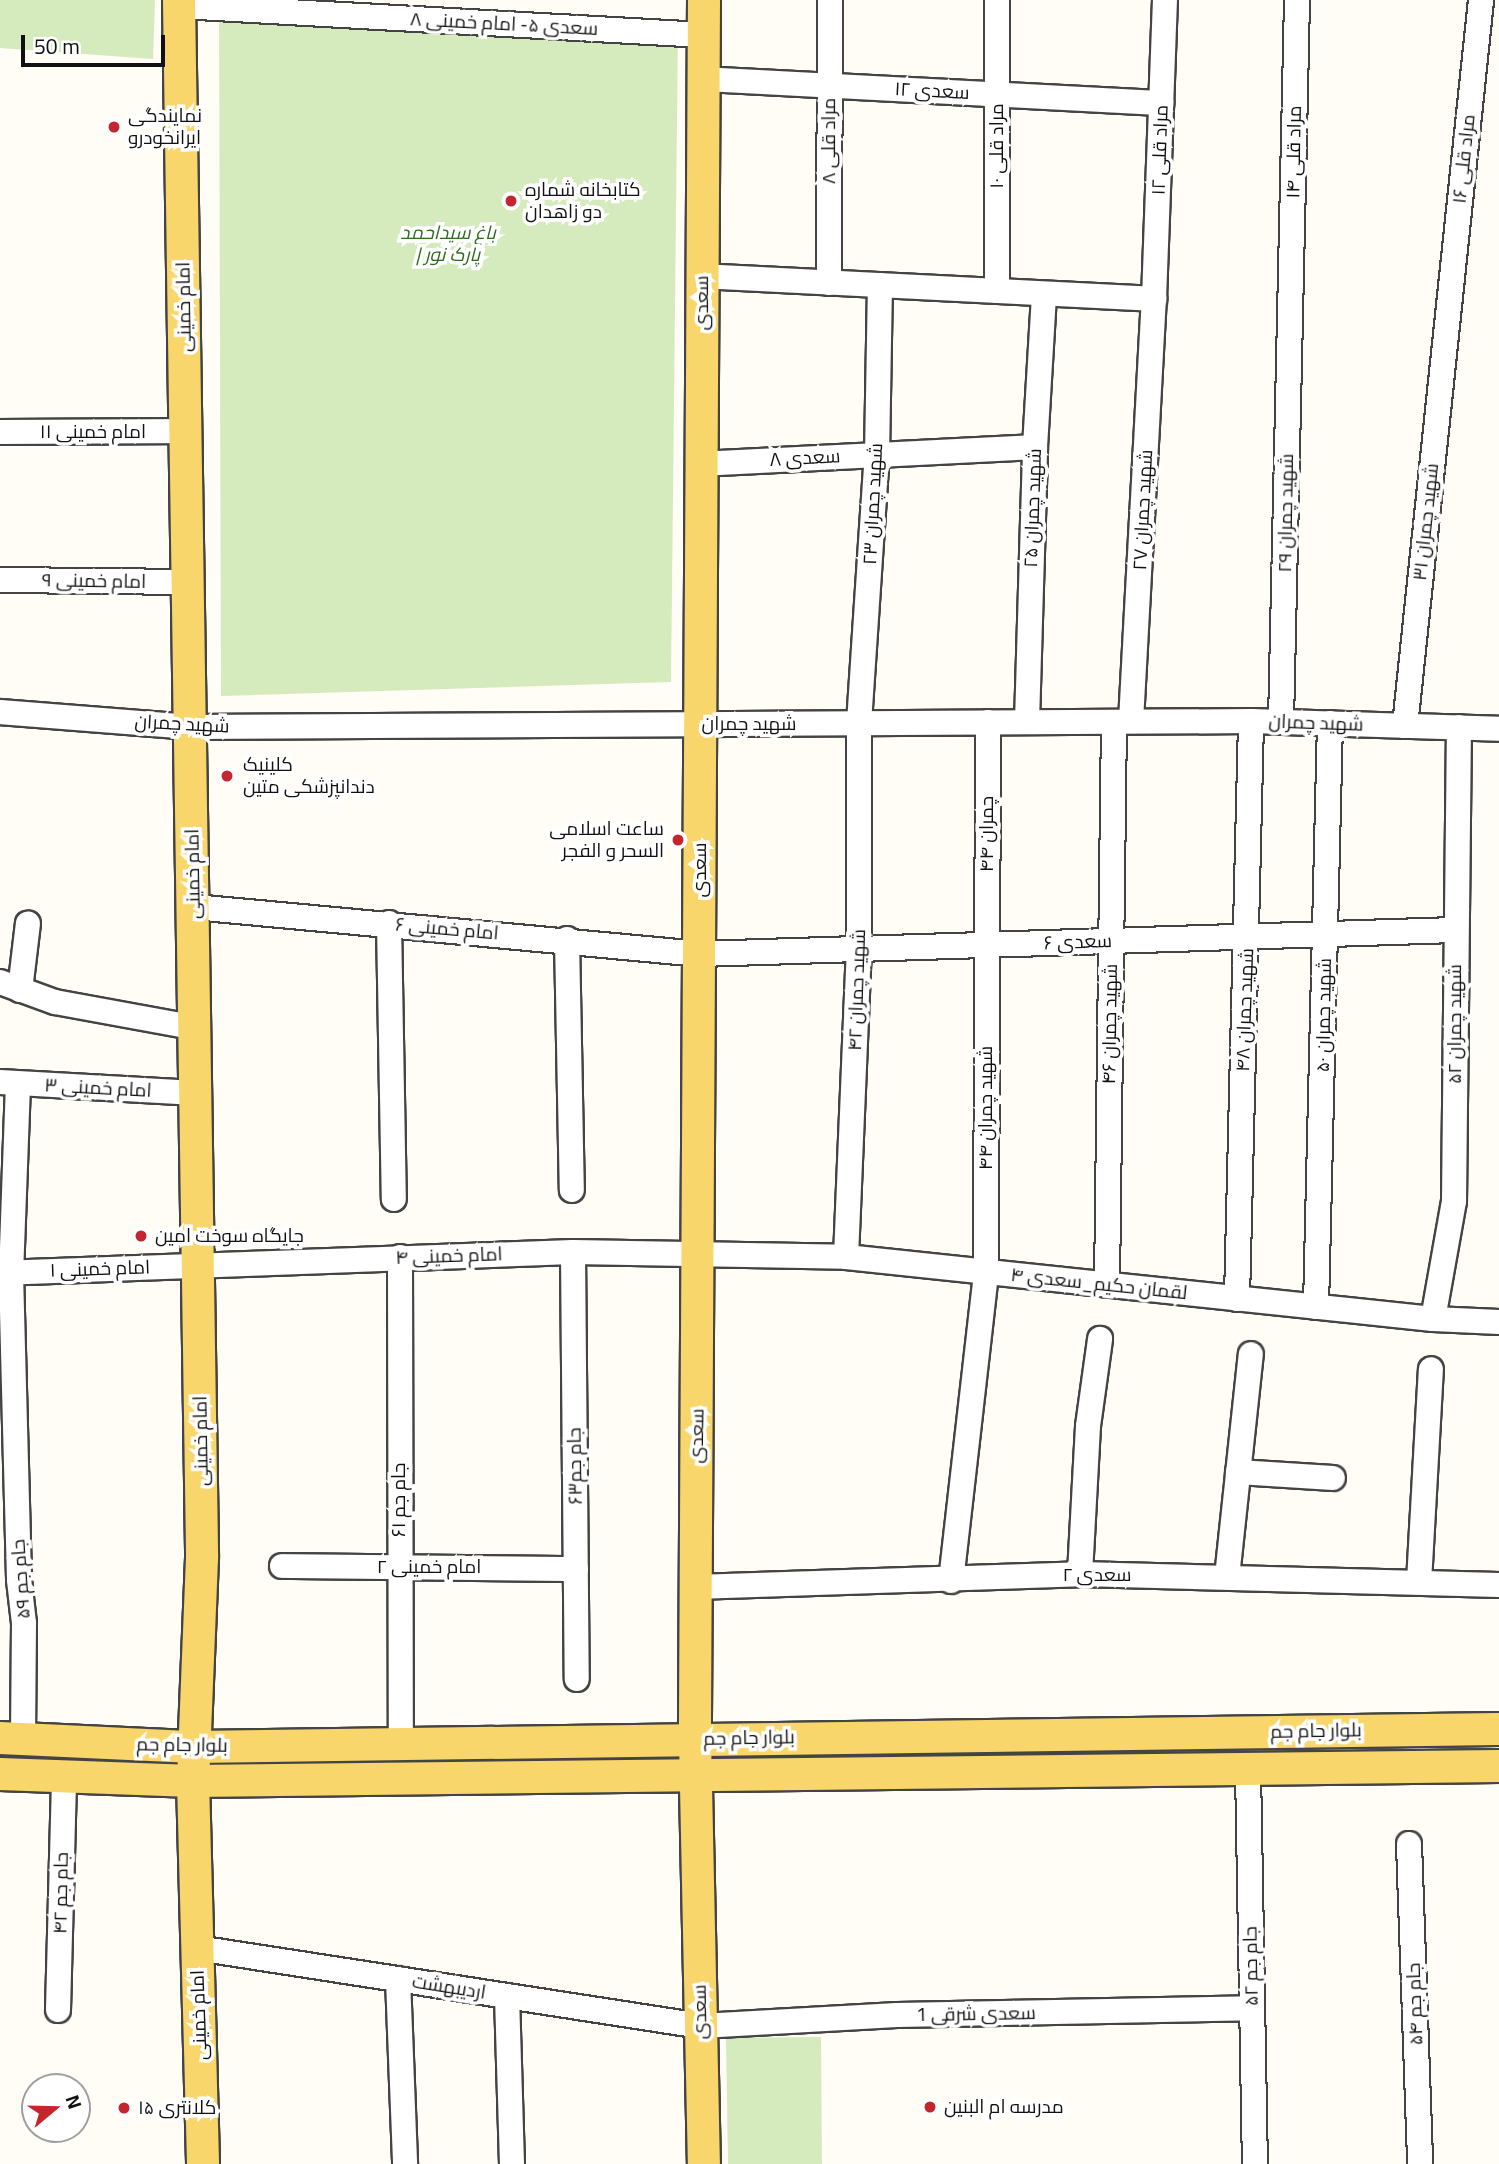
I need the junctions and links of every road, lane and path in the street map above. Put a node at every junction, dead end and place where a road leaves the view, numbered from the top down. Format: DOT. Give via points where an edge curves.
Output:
graph roads {
  1 [pos="704,0"];
  2 [pos="830,0"];
  3 [pos="997,0"];
  4 [pos="1165,0"];
  5 [pos="1297,0"];
  6 [pos="1480,0"];
  7 [pos="180,3"];
  8 [pos="703,35"];
  9 [pos="703,79"];
  10 [pos="830,85"];
  11 [pos="997,94"];
  12 [pos="1161,103"];
  13 [pos="702,276"];
  14 [pos="829,283"];
  15 [pos="880,285"];
  16 [pos="997,291"];
  17 [pos="1044,294"];
  18 [pos="1154,299"];
  19 [pos="1290,304"];
  20 [pos="1448,318"];
  21 [pos="186,431"];
  22 [pos="0,432"];
  23 [pos="1035,447"];
  24 [pos="877,454"];
  25 [pos="701,464"];
  26 [pos="0,580"];
  27 [pos="189,582"];
  28 [pos="0,712"];
  29 [pos="1123,721"];
  30 [pos="1251,721"];
  31 [pos="988,722"];
  32 [pos="1027,722"];
  33 [pos="1281,722"];
  34 [pos="859,723"];
  35 [pos="1331,723"];
  36 [pos="701,724"];
  37 [pos="1405,726"];
  38 [pos="191,727"];
  39 [pos="1459,727"];
  40 [pos="1499,729"];
  41 [pos="194,906"];
  42 [pos="28,923"];
  43 [pos="389,923"];
  44 [pos="1456,930"];
  45 [pos="1326,934"];
  46 [pos="1247,937"];
  47 [pos="567,939"];
  48 [pos="1111,941"];
  49 [pos="986,945"];
  50 [pos="859,949"];
  51 [pos="700,954"];
  52 [pos="10,986"];
  53 [pos="196,1028"];
  54 [pos="9,1083"];
  55 [pos="197,1093"];
  56 [pos="572,1190"];
  57 [pos="394,1199"];
  58 [pos="573,1252"];
  59 [pos="699,1254"];
  60 [pos="400,1257"];
  61 [pos="846,1257"];
  62 [pos="199,1266"];
  63 [pos="986,1272"];
  64 [pos="5,1273"];
  65 [pos="1107,1285"];
  66 [pos="1237,1299"];
  67 [pos="1316,1307"];
  68 [pos="1433,1319"];
  69 [pos="1499,1322"];
  70 [pos="1100,1339"];
  71 [pos="1251,1354"];
  72 [pos="1431,1369"];
  73 [pos="6,1382"];
  74 [pos="1238,1472"];
  75 [pos="1333,1478"];
  76 [pos="282,1566"];
  77 [pos="399,1567"];
  78 [pos="576,1569"];
  79 [pos="1080,1574"];
  80 [pos="1227,1577"];
  81 [pos="951,1581"];
  82 [pos="1419,1582"];
  83 [pos="1499,1585"];
  84 [pos="695,1587"];
  85 [pos="577,1679"];
  86 [pos="1499,1729"];
  87 [pos="11,1738"];
  88 [pos="695,1739"];
  89 [pos="401,1743"];
  90 [pos="194,1747"];
  91 [pos="1499,1766"];
  92 [pos="1248,1769"];
  93 [pos="0,1774"];
  94 [pos="695,1775"];
  95 [pos="64,1776"];
  96 [pos="193,1781"];
  97 [pos="1409,1844"];
  98 [pos="197,1948"];
  99 [pos="398,1979"];
  100 [pos="507,1996"];
  101 [pos="1252,2008"];
  102 [pos="58,2010"];
  103 [pos="701,2026"];
  104 [pos="203,2164"];
  105 [pos="405,2164"];
  106 [pos="512,2164"];
  107 [pos="704,2164"];
  108 [pos="1255,2164"];
  109 [pos="1420,2164"];
  1 -- 8 [label="main road, سعدی"];
  2 -- 10 [label="street, مراد قلی ۸"];
  3 -- 11 [label="street, مراد قلی ۱۰"];
  4 -- 12 [label="street, مراد قلی ۱۲"];
  5 -- 19 [label="street, مراد قلی ۱۴"];
  6 -- 20 [label="street, مراد قلی ۱۶"];
  7 -- 8 [label="street, سعدی ۵- امام خمینی ۸"];
  7 -- 21 [label="main road, امام خمینی"];
  8 -- 9 [label="main road, سعدی"];
  9 -- 10 [label="street, سعدی ۱۲"];
  9 -- 13 [label="main road, سعدی"];
  10 -- 11 [label="street, سعدی ۱۲"];
  10 -- 14 [label="street, مراد قلی ۸"];
  11 -- 12 [label="street, سعدی ۱۲"];
  11 -- 16 [label="street, مراد قلی ۱۰"];
  12 -- 18 [label="street, مراد قلی ۱۲"];
  13 -- 14 [label="street"];
  13 -- 25 [label="main road, سعدی"];
  14 -- 15 [label="street"];
  15 -- 16 [label="street"];
  15 -- 24 [label="street, شهید چمران ۲۳"];
  16 -- 17 [label="street"];
  17 -- 18 [label="street"];
  17 -- 23 [label="street, شهید چمران ۲۵"];
  18 -- 29 [label="street, شهید چمران ۲۷"];
  19 -- 33 [label="street, شهید چمران ۲۹"];
  20 -- 37 [label="street, شهید چمران ۳۱"];
  21 -- 22 [label="street, امام خمینی ۱۱"];
  21 -- 27 [label="main road, امام خمینی"];
  23 -- 24 [label="street, سعدی ۸"];
  23 -- 32 [label="street, شهید چمران ۲۵"];
  24 -- 25 [label="street, سعدی ۸"];
  24 -- 34 [label="street, شهید چمران ۲۳"];
  25 -- 36 [label="main road, سعدی"];
  26 -- 27 [label="street, امام خمینی ۹"];
  27 -- 38 [label="main road, امام خمینی"];
  28 -- 38 [label="street, شهید چمران"];
  29 -- 30 [label="street, شهید چمران"];
  29 -- 32 [label="street, شهید چمران"];
  29 -- 48 [label="street, شهید چمران ۴۶"];
  30 -- 33 [label="street, شهید چمران"];
  30 -- 46 [label="street, شهید چمران ۴۸"];
  31 -- 32 [label="street, شهید چمران"];
  31 -- 34 [label="street, شهید چمران"];
  31 -- 49 [label="street, چمران ۴۴"];
  33 -- 35 [label="street, شهید چمران"];
  34 -- 36 [label="street, شهید چمران"];
  34 -- 50 [label="street, شهید چمران ۴۲"];
  35 -- 37 [label="street, شهید چمران"];
  35 -- 45 [label="street, شهید چمران ۵۰"];
  36 -- 38 [label="street, شهید چمران"];
  36 -- 51 [label="main road, سعدی"];
  37 -- 39 [label="street, شهید چمران"];
  38 -- 41 [label="main road, امام خمینی"];
  39 -- 40 [label="street, شهید چمران"];
  39 -- 44 [label="street, شهید چمران ۵۲"];
  41 -- 43 [label="street, امام خمینی ۶"];
  41 -- 53 [label="main road, امام خمینی"];
  42 -- 52 [label="street"];
  43 -- 47 [label="street, امام خمینی ۶"];
  43 -- 57 [label="street"];
  44 -- 45 [label="street, سعدی ۶"];
  44 -- 68 [label="street, شهید چمران ۵۲" via="1454,1201"];
  45 -- 46 [label="street, سعدی ۶"];
  45 -- 67 [label="street, شهید چمران ۵۰"];
  46 -- 48 [label="street, سعدی ۶"];
  46 -- 66 [label="street, شهید چمران ۴۸"];
  47 -- 51 [label="street, امام خمینی ۶"];
  47 -- 56 [label="street"];
  48 -- 49 [label="street, سعدی ۶"];
  48 -- 65 [label="street, شهید چمران ۴۶"];
  49 -- 50 [label="street, سعدی ۶"];
  49 -- 63 [label="street, شهید چمران ۴۴"];
  50 -- 51 [label="street, سعدی ۶"];
  50 -- 61 [label="street, شهید چمران ۴۲"];
  51 -- 59 [label="main road, سعدی"];
  52 -- 53 [label="street" via="55,1002"];
  53 -- 55 [label="main road, امام خمینی"];
  54 -- 55 [label="street, امام خمینی ۳"];
  54 -- 64 [label="street, جام جم ۵۹"];
  55 -- 62 [label="main road, امام خمینی"];
  58 -- 59 [label="street, امام خمینی ۴"];
  58 -- 60 [label="street, امام خمینی ۴"];
  58 -- 78 [label="street, جام جم۶۳"];
  59 -- 61 [label="street, لقمان حکیم_سعدی ۴"];
  59 -- 84 [label="main road, سعدی"];
  60 -- 62 [label="street, امام خمینی ۴"];
  60 -- 77 [label="street, جام جم ۶۱"];
  61 -- 63 [label="street, لقمان حکیم_سعدی ۴"];
  62 -- 64 [label="street, امام خمینی ۱"];
  62 -- 90 [label="main road, امام خمینی" via="202,1558"];
  63 -- 65 [label="street, لقمان حکیم_سعدی ۴"];
  63 -- 81 [label="street, شهید چمران ۴۴"];
  64 -- 73 [label="street, جام جم ۵۹"];
  65 -- 66 [label="street, لقمان حکیم_سعدی ۴"];
  66 -- 67 [label="street, لقمان حکیم_سعدی ۴"];
  67 -- 68 [label="street, لقمان حکیم_سعدی ۴"];
  68 -- 69 [label="street, لقمان حکیم_سعدی ۴"];
  70 -- 79 [label="street" via="1088,1426"];
  71 -- 74 [label="street"];
  72 -- 82 [label="street"];
  73 -- 87 [label="street, جام جم ۵۹" via="24,1623"];
  74 -- 75 [label="street"];
  74 -- 80 [label="street"];
  76 -- 77 [label="street, امام خمینی ۲"];
  77 -- 78 [label="street, امام خمینی ۲"];
  77 -- 89 [label="street, جام جم ۶۱"];
  78 -- 85 [label="street, جام جم۶۳"];
  79 -- 80 [label="street, سعدی ۲"];
  79 -- 81 [label="street, سعدی ۲"];
  80 -- 82 [label="street, سعدی ۲"];
  81 -- 84 [label="street, سعدی ۲"];
  82 -- 83 [label="street, سعدی ۲"];
  84 -- 88 [label="main road, سعدی"];
  86 -- 88 [label="main road, بلوار جام جم"];
  87 -- 90 [label="main road, بلوار جام جم"];
  88 -- 89 [label="main road, بلوار جام جم"];
  88 -- 94 [label="main road, سعدی"];
  89 -- 90 [label="main road, بلوار جام جم"];
  90 -- 96 [label="main road, امام خمینی"];
  91 -- 92 [label="main road, بلوار جام جم"];
  92 -- 94 [label="main road, بلوار جام جم"];
  92 -- 101 [label="street, جام جم ۵۲"];
  93 -- 95 [label="main road, بلوار جام جم"];
  94 -- 96 [label="main road, بلوار جام جم"];
  94 -- 103 [label="main road, سعدی"];
  95 -- 96 [label="main road, بلوار جام جم"];
  95 -- 102 [label="street, جام جم ۴۲"];
  96 -- 98 [label="main road, امام خمینی"];
  97 -- 109 [label="street, جام جم ۵۴"];
  98 -- 99 [label="street, اردیبهشت"];
  98 -- 104 [label="main road, امام خمینی"];
  99 -- 100 [label="street, اردیبهشت"];
  99 -- 105 [label="street"];
  100 -- 103 [label="street, اردیبهشت"];
  100 -- 106 [label="street"];
  101 -- 103 [label="street, سعدی شرقی 1" via="897,2015"];
  101 -- 108 [label="street, جام جم ۵۲"];
  103 -- 107 [label="main road, سعدی"];
}
